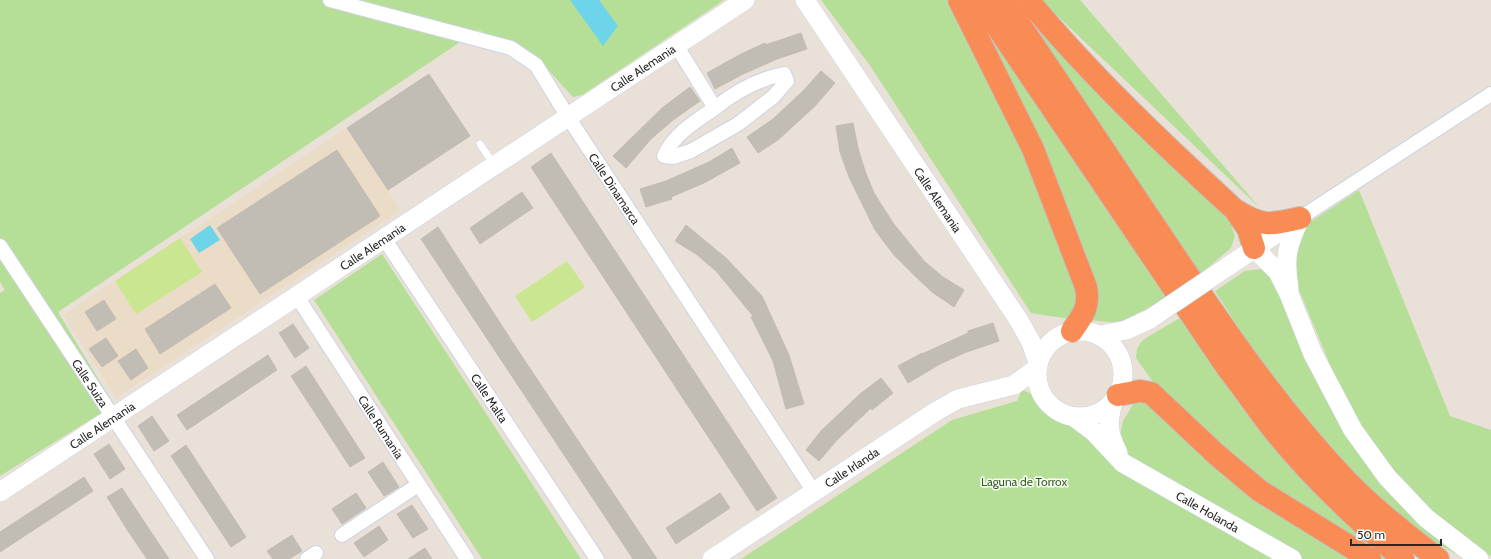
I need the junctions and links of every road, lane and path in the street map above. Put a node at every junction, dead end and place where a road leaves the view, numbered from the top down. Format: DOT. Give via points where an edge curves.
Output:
graph roads {
  1 [pos="330,0"];
  2 [pos="744,0"];
  3 [pos="805,0"];
  4 [pos="959,0"];
  5 [pos="979,0"];
  6 [pos="1003,0"];
  7 [pos="1028,0"];
  8 [pos="676,45"];
  9 [pos="1491,94"];
  10 [pos="715,108"];
  11 [pos="568,117"];
  12 [pos="480,144"];
  13 [pos="494,165"];
  14 [pos="1235,210"];
  15 [pos="1300,218"];
  16 [pos="383,237"];
  17 [pos="0,246"];
  18 [pos="1254,248"];
  19 [pos="1289,294"];
  20 [pos="296,295"];
  21 [pos="1018,319"];
  22 [pos="1150,319"];
  23 [pos="1066,333"];
  24 [pos="1101,335"];
  25 [pos="1121,359"];
  26 [pos="1037,365"];
  27 [pos="998,390"];
  28 [pos="1044,398"];
  29 [pos="1115,399"];
  30 [pos="112,417"];
  31 [pos="1074,417"];
  32 [pos="1123,463"];
  33 [pos="418,485"];
  34 [pos="0,492"];
  35 [pos="814,492"];
  36 [pos="342,536"];
  37 [pos="207,559"];
  38 [pos="467,559"];
  39 [pos="597,559"];
  40 [pos="712,559"];
  41 [pos="1292,559"];
  42 [pos="1370,559"];
  43 [pos="1403,559"];
  44 [pos="1438,559"];
  45 [pos="1479,559"];
  1 -- 11 [label="street, Calle Dinamarca" via="511,48 536,65"];
  2 -- 8 [label="street, Calle Alemania"];
  3 -- 21 [label="street, Calle Alemania"];
  4 -- 23 [label="highway" via="1033,150 1086,287 1086,309"];
  5 -- 43 [label="highway" via="1228,369 1272,428 1334,497"];
  6 -- 44 [label="highway" via="1169,248 1244,356 1287,412 1346,480 1380,512"];
  7 -- 14 [label="highway" via="1120,102"];
  8 -- 10 [label="street"];
  8 -- 11 [label="street, Calle Alemania"];
  9 -- 15 [label="street"];
  10 -- 10 [label="street" via="733,94 768,77 784,74 787,81 773,97 738,124 691,151 673,157 664,156 669,144"];
  11 -- 13 [label="street, Calle Alemania"];
  11 -- 35 [label="street, Calle Dinamarca"];
  12 -- 13 [label="lane"];
  13 -- 16 [label="street, Calle Alemania"];
  14 -- 15 [label="highway" via="1253,221 1270,225"];
  14 -- 18 [label="highway" via="1248,228"];
  15 -- 18 [label="street"];
  15 -- 19 [label="street" via="1288,245 1286,270"];
  16 -- 20 [label="street, Calle Alemania"];
  16 -- 39 [label="street, Calle Malta"];
  17 -- 30 [label="street, Calle Suiza"];
  18 -- 19 [label="street" via="1278,272"];
  18 -- 22 [label="street, bridge"];
  19 -- 45 [label="street" via="1314,354 1353,430 1387,477 1426,518"];
  20 -- 30 [label="street, Calle Alemania"];
  20 -- 33 [label="street, Calle Rumanía"];
  21 -- 23 [label="street, Calle Alemania" via="1042,332"];
  21 -- 26 [label="street, Calle Alemania" via="1031,342"];
  22 -- 24 [label="street" via="1126,330"];
  22 -- 25 [label="street" via="1124,347"];
  23 -- 24 [label="street" via="1087,331"];
  23 -- 26 [label="street" via="1050,343"];
  24 -- 25 [label="street"];
  25 -- 29 [label="street" via="1124,371 1122,384"];
  26 -- 27 [label="street, Calle Irlanda" via="1014,385"];
  26 -- 28 [label="street" via="1039,388"];
  27 -- 28 [label="street, Calle Irlanda" via="1015,390"];
  27 -- 35 [label="street, Calle Irlanda" via="958,399"];
  28 -- 31 [label="street" via="1060,412"];
  29 -- 31 [label="street" via="1104,410 1094,415"];
  29 -- 32 [label="street" via="1108,426"];
  29 -- 42 [label="highway" via="1140,391 1151,393 1260,491"];
  30 -- 34 [label="street, Calle Alemania"];
  30 -- 37 [label="street, Calle Suiza"];
  31 -- 32 [label="street, Calle Holanda" via="1094,432"];
  32 -- 41 [label="street, Calle Holanda"];
  33 -- 36 [label="street"];
  33 -- 38 [label="street, Calle Rumanía"];
  35 -- 40 [label="street, Calle Irlanda"];
}
